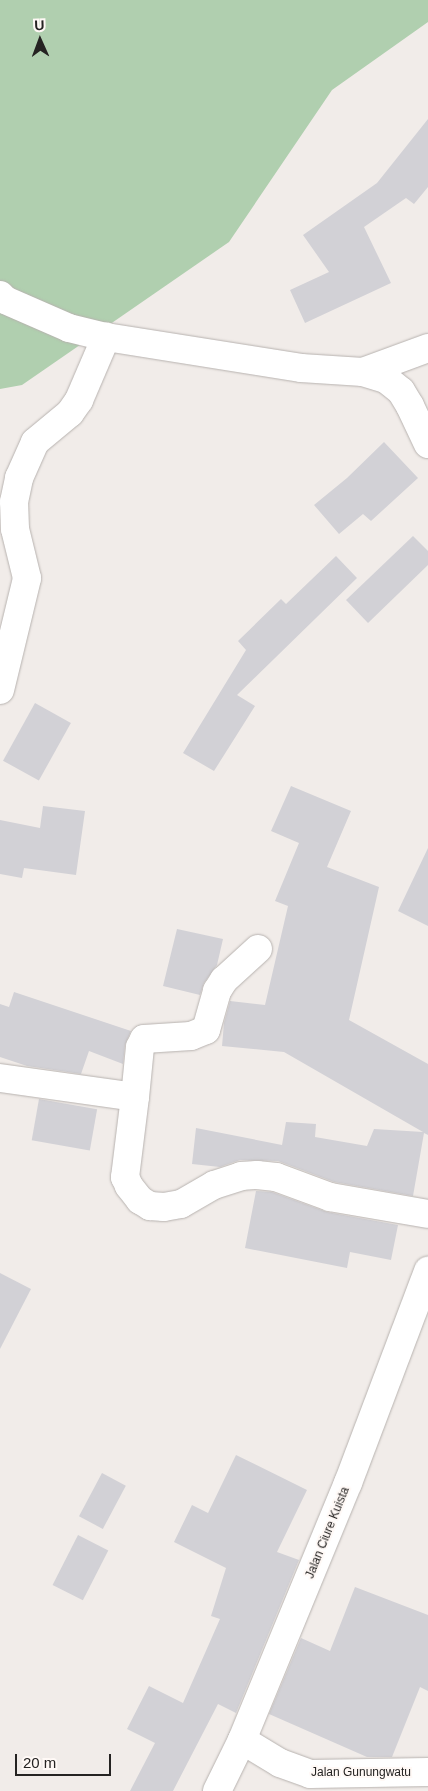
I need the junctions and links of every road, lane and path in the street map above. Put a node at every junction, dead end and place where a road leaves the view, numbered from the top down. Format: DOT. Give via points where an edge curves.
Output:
graph roads {
  1 [pos="0,296"];
  2 [pos="106,337"];
  3 [pos="428,348"];
  4 [pos="364,372"];
  5 [pos="428,444"];
  6 [pos="5,648"];
  7 [pos="0,690"];
  8 [pos="258,949"];
  9 [pos="0,1078"];
  10 [pos="135,1097"];
  11 [pos="428,1214"];
  12 [pos="425,1287"];
  13 [pos="242,1740"];
  14 [pos="428,1772"];
  15 [pos="217,1791"];
  1 -- 2 [label="street" via="69,328"];
  2 -- 4 [label="street" via="301,368"];
  2 -- 6 [label="street" via="79,400 35,442 19,478 14,502 15,529 27,578"];
  3 -- 4 [label="street"];
  4 -- 5 [label="street" via="386,379 401,391"];
  6 -- 7 [label="street"];
  8 -- 10 [label="street" via="217,990 206,1030 191,1036 144,1039 140,1047"];
  9 -- 10 [label="street"];
  10 -- 11 [label="street" via="125,1177 144,1204 164,1207 181,1204 214,1185 241,1176 257,1175 276,1177 340,1199"];
  12 -- 13 [label="street, Jalan Ciure Kuista"];
  13 -- 14 [label="street, Jalan Gunungwatu" via="280,1763 310,1774"];
  13 -- 15 [label="street, Jalan Ciure Kuista"];
}
